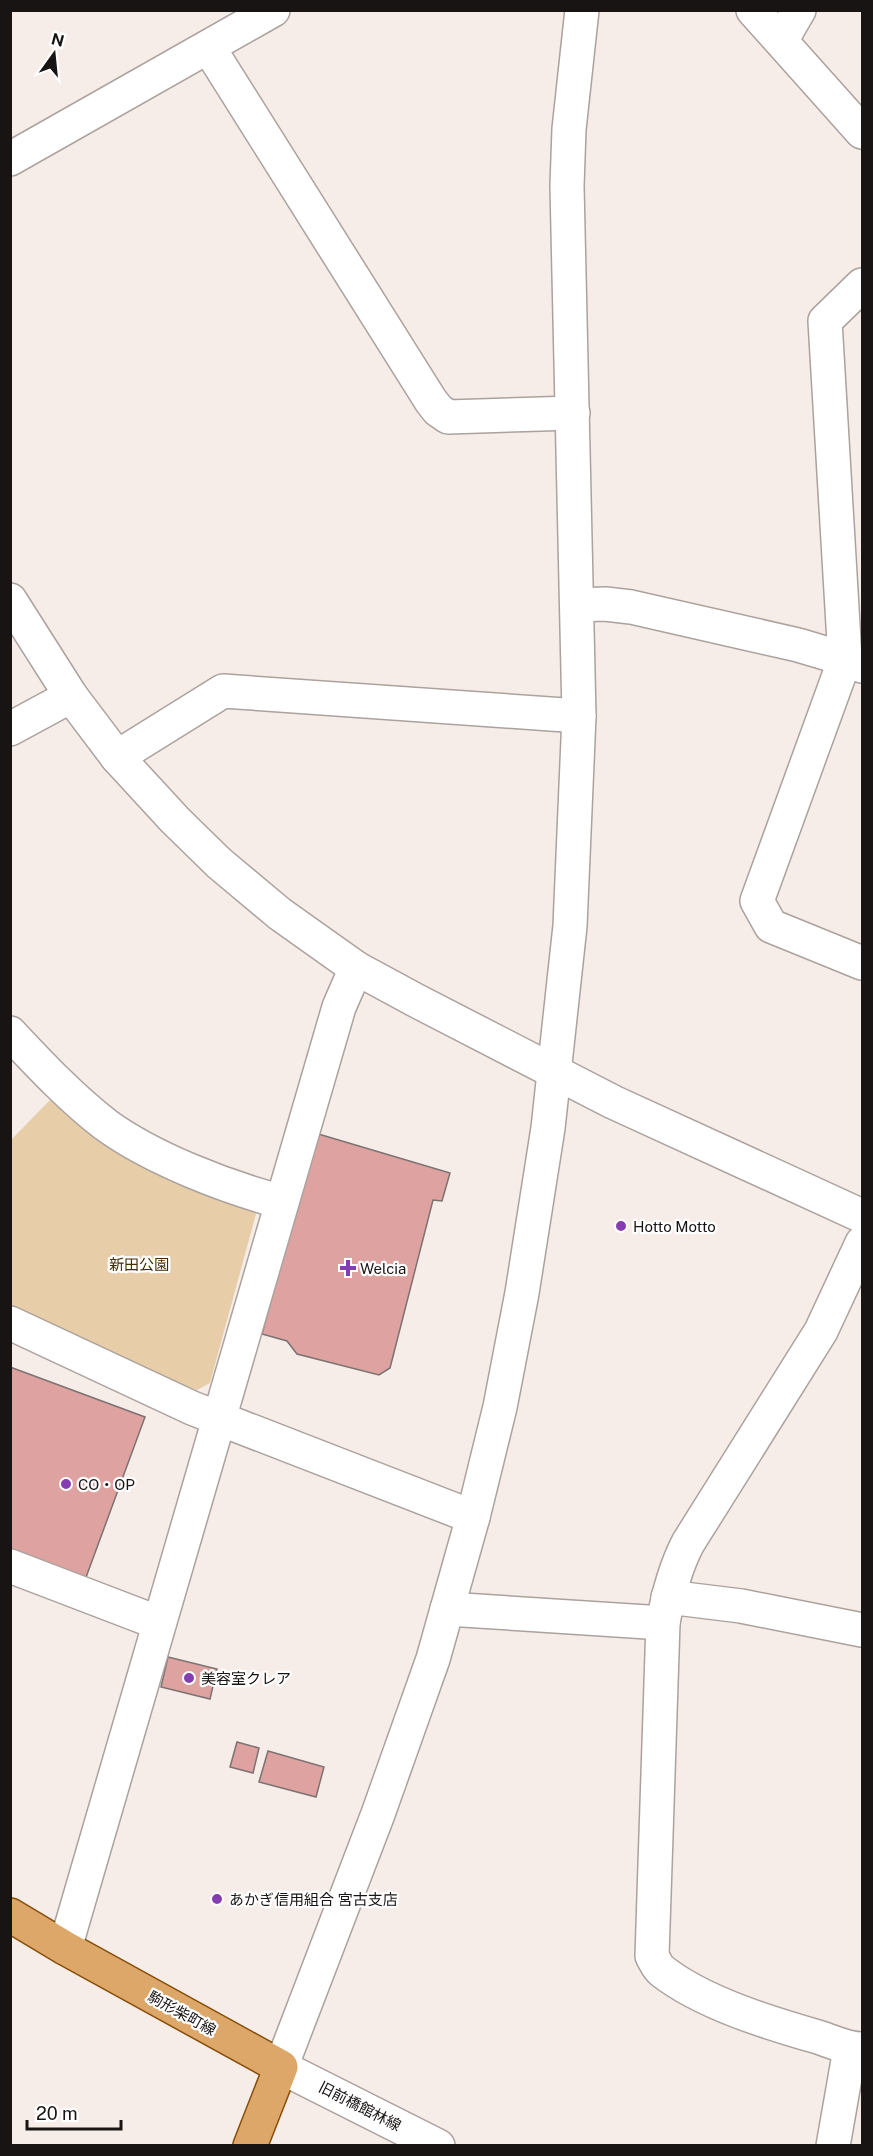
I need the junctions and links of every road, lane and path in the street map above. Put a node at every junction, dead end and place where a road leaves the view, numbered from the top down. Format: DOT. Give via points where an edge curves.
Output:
graph roads {
  1 [pos="273,10"];
  2 [pos="582,10"];
  3 [pos="753,10"];
  4 [pos="799,10"];
  5 [pos="781,41"];
  6 [pos="209,48"];
  7 [pos="862,132"];
  8 [pos="10,159"];
  9 [pos="862,285"];
  10 [pos="573,413"];
  11 [pos="10,600"];
  12 [pos="578,605"];
  13 [pos="854,662"];
  14 [pos="71,696"];
  15 [pos="579,716"];
  16 [pos="10,729"];
  17 [pos="117,757"];
  18 [pos="862,963"];
  19 [pos="356,968"];
  20 [pos="10,1033"];
  21 [pos="555,1071"];
  22 [pos="282,1202"];
  23 [pos="862,1216"];
  24 [pos="862,1243"];
  25 [pos="10,1323"];
  26 [pos="219,1417"];
  27 [pos="473,1517"];
  28 [pos="10,1566"];
  29 [pos="447,1609"];
  30 [pos="666,1610"];
  31 [pos="159,1623"];
  32 [pos="862,1630"];
  33 [pos="10,1916"];
  34 [pos="65,1948"];
  35 [pos="856,2049"];
  36 [pos="281,2067"];
  37 [pos="250,2145"];
  38 [pos="438,2145"];
  39 [pos="834,2145"];
  1 -- 6 [label="street"];
  2 -- 10 [label="street" via="567,186"];
  3 -- 5 [label="street"];
  4 -- 5 [label="street"];
  5 -- 7 [label="street"];
  6 -- 8 [label="street"];
  6 -- 10 [label="street" via="438,410 448,417"];
  9 -- 13 [label="street" via="825,321"];
  10 -- 12 [label="street"];
  11 -- 14 [label="street"];
  12 -- 13 [label="street" via="631,607 798,645"];
  12 -- 15 [label="street"];
  13 -- 18 [label="street" via="757,900 771,926"];
  14 -- 16 [label="street"];
  14 -- 17 [label="street"];
  15 -- 17 [label="street" via="223,691"];
  15 -- 21 [label="street" via="570,926"];
  17 -- 19 [label="street" via="219,863 280,914"];
  19 -- 21 [label="street"];
  19 -- 22 [label="street" via="339,1007"];
  20 -- 22 [label="street" via="71,1095 136,1144 186,1168"];
  21 -- 23 [label="street" via="613,1102"];
  21 -- 27 [label="street" via="522,1293"];
  22 -- 26 [label="street"];
  24 -- 30 [label="street" via="821,1331 684,1551"];
  25 -- 26 [label="street"];
  26 -- 27 [label="street"];
  26 -- 31 [label="street"];
  27 -- 29 [label="street"];
  28 -- 31 [label="street"];
  29 -- 30 [label="street"];
  29 -- 36 [label="street" via="378,1814"];
  30 -- 32 [label="street" via="741,1606"];
  30 -- 35 [label="street" via="652,1956 660,1970 717,2002 762,2021"];
  31 -- 34 [label="street"];
  33 -- 34 [label="main road, 駒形柴町線"];
  34 -- 36 [label="main road, 駒形柴町線"];
  35 -- 39 [label="street"];
  36 -- 37 [label="main road"];
  36 -- 38 [label="street, 旧前橋館林線"];
}
